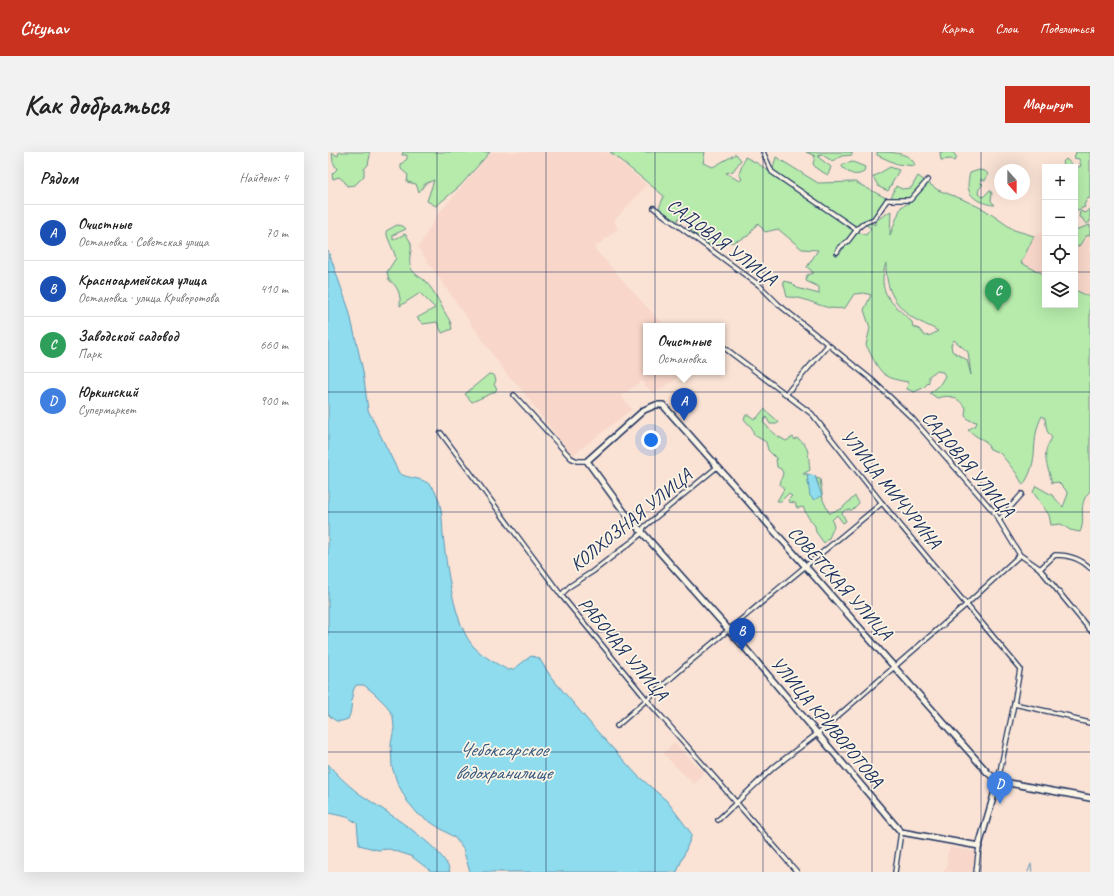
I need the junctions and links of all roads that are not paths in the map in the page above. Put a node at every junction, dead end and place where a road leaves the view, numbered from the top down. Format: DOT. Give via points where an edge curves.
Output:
graph roads {
  1 [pos="762,152"];
  2 [pos="928,180"];
  3 [pos="654,208"];
  4 [pos="857,230"];
  5 [pos="837,252"];
  6 [pos="828,345"];
  7 [pos="725,348"];
  8 [pos="786,394"];
  9 [pos="514,395"];
  10 [pos="441,433"];
  11 [pos="587,461"];
  12 [pos="717,467"];
  13 [pos="1022,494"];
  14 [pos="882,503"];
  15 [pos="999,520"];
  16 [pos="642,532"];
  17 [pos="1020,555"];
  18 [pos="806,568"];
  19 [pos="1090,568"];
  20 [pos="1040,569"];
  21 [pos="561,595"];
  22 [pos="967,604"];
  23 [pos="729,630"];
  24 [pos="1090,630"];
  25 [pos="893,666"];
  26 [pos="647,700"];
  27 [pos="1014,704"];
  28 [pos="1090,723"];
  29 [pos="617,726"];
  30 [pos="817,734"];
  31 [pos="998,781"];
  32 [pos="1090,798"];
  33 [pos="735,802"];
  34 [pos="718,820"];
  35 [pos="901,832"];
  36 [pos="979,846"];
  37 [pos="797,872"];
  38 [pos="895,872"];
  39 [pos="976,872"];
  1 -- 4 [label="street" via="772,172"];
  2 -- 4 [label="street" via="910,200 888,200 874,219 864,223"];
  3 -- 6 [label="street, САДОВАЯ УЛИЦА" via="759,285"];
  4 -- 5 [label="street"];
  6 -- 8 [label="street"];
  6 -- 15 [label="street, САДОВАЯ УЛИЦА" via="872,380 911,417"];
  7 -- 8 [label="street, УЛИЦА МИЧУРИНА"];
  8 -- 14 [label="street, УЛИЦА МИЧУРИНА" via="812,414"];
  9 -- 11 [label="street" via="571,458"];
  10 -- 21 [label="street, РАБОЧАЯ УЛИЦА"];
  11 -- 12 [label="street, СОВЕТСКАЯ УЛИЦА" via="644,410 663,405"];
  11 -- 16 [label="street, УЛИЦА КРИВОРОТОВА"];
  12 -- 16 [label="street, КОЛХОЗНАЯ УЛИЦА" via="644,527"];
  12 -- 18 [label="street, СОВЕТСКАЯ УЛИЦА"];
  13 -- 15 [label="street"];
  14 -- 18 [label="street"];
  14 -- 22 [label="street, УЛИЦА МИЧУРИНА"];
  15 -- 17 [label="street, САДОВАЯ УЛИЦА"];
  16 -- 21 [label="street, КОЛХОЗНАЯ УЛИЦА"];
  16 -- 23 [label="street, УЛИЦА КРИВОРОТОВА"];
  17 -- 20 [label="street, САДОВАЯ УЛИЦА"];
  17 -- 22 [label="street"];
  18 -- 23 [label="street"];
  18 -- 25 [label="street, СОВЕТСКАЯ УЛИЦА"];
  19 -- 20 [label="street" via="1084,562 1068,555 1055,555"];
  20 -- 24 [label="street, САДОВАЯ УЛИЦА"];
  21 -- 26 [label="street, РАБОЧАЯ УЛИЦА"];
  22 -- 25 [label="street"];
  22 -- 27 [label="street, УЛИЦА МИЧУРИНА" via="1020,669"];
  23 -- 26 [label="street"];
  23 -- 30 [label="street, УЛИЦА КРИВОРОТОВА"];
  25 -- 30 [label="street"];
  25 -- 31 [label="street, СОВЕТСКАЯ УЛИЦА"];
  26 -- 29 [label="street"];
  26 -- 33 [label="street, РАБОЧАЯ УЛИЦА"];
  27 -- 28 [label="street"];
  27 -- 31 [label="street"];
  30 -- 33 [label="street" via="774,767"];
  30 -- 35 [label="street, УЛИЦА КРИВОРОТОВА"];
  31 -- 32 [label="street"];
  31 -- 36 [label="street"];
  33 -- 34 [label="street"];
  33 -- 37 [label="street, РАБОЧАЯ УЛИЦА"];
  35 -- 36 [label="street"];
  35 -- 38 [label="street"];
  36 -- 39 [label="street"];
}
